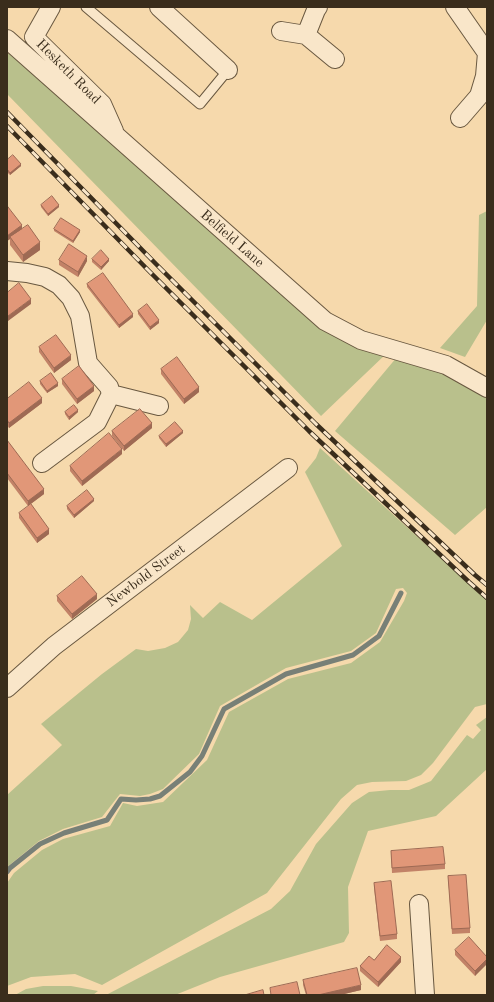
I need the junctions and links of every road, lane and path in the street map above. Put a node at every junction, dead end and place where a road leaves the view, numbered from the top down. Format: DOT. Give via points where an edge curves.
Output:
graph roads {
  1 [pos="51,7"];
  2 [pos="86,7"];
  3 [pos="159,7"];
  4 [pos="318,7"];
  5 [pos="455,7"];
  6 [pos="281,31"];
  7 [pos="306,35"];
  8 [pos="7,39"];
  9 [pos="335,59"];
  10 [pos="228,70"];
  11 [pos="460,118"];
  12 [pos="117,138"];
  13 [pos="7,271"];
  14 [pos="487,388"];
  15 [pos="111,394"];
  16 [pos="159,406"];
  17 [pos="42,463"];
  18 [pos="288,468"];
  19 [pos="7,688"];
  20 [pos="419,904"];
  21 [pos="425,995"];
  1 -- 12 [label="street, Hesketh Road" via="34,37 102,104"];
  2 -- 10 [label="lane" via="200,104"];
  3 -- 10 [label="street"];
  4 -- 7 [label="street"];
  5 -- 11 [label="street" via="486,53 485,76 479,96"];
  6 -- 7 [label="street"];
  7 -- 9 [label="street"];
  8 -- 12 [label="street, Belfield Lane"];
  12 -- 14 [label="street, Belfield Lane" via="326,322 361,340 446,365"];
  13 -- 15 [label="street" via="45,277 71,298 80,316 88,364 109,387"];
  15 -- 16 [label="street"];
  15 -- 17 [label="street" via="97,422"];
  18 -- 19 [label="street, Newbold Street" via="54,646"];
  20 -- 21 [label="street"];
}
